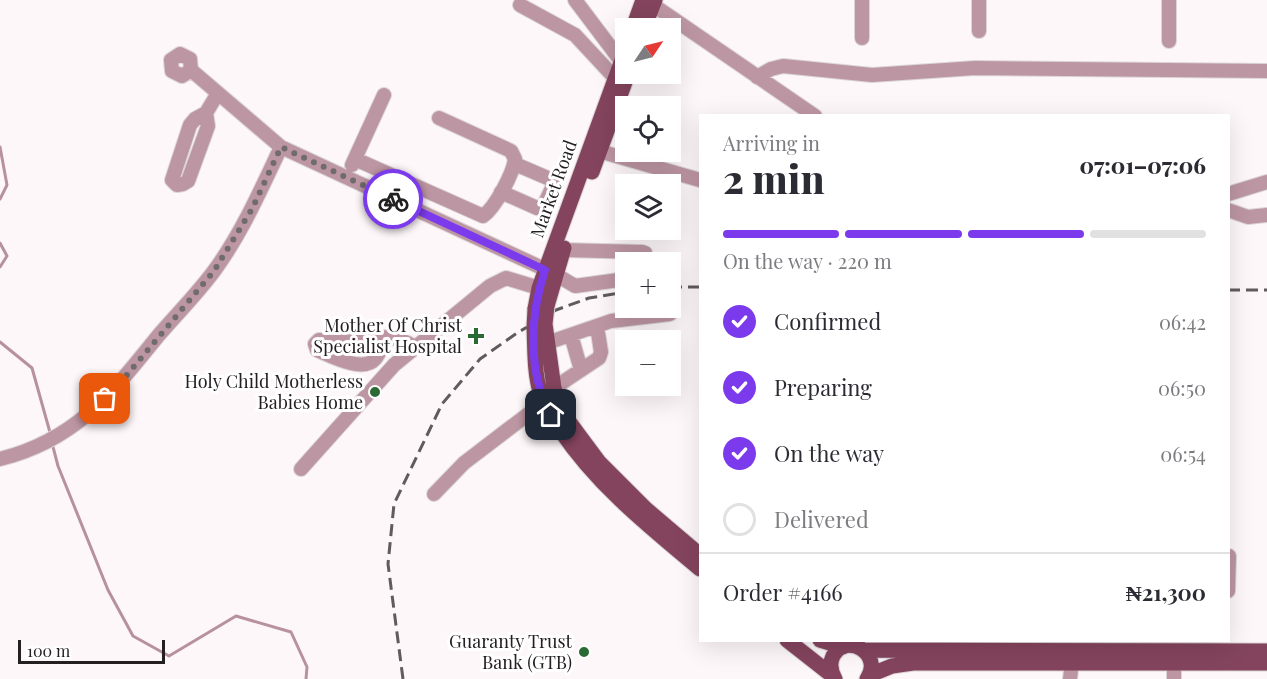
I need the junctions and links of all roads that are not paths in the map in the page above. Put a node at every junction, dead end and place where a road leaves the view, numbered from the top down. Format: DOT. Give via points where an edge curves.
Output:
graph roads {
  1 [pos="575,0"];
  2 [pos="862,0"];
  3 [pos="979,0"];
  4 [pos="1169,0"];
  5 [pos="650,2"];
  6 [pos="520,5"];
  7 [pos="640,18"];
  8 [pos="646,18"];
  9 [pos="979,31"];
  10 [pos="862,38"];
  11 [pos="1169,41"];
  12 [pos="615,55"];
  13 [pos="615,61"];
  14 [pos="191,69"];
  15 [pos="1267,71"];
  16 [pos="757,77"];
  17 [pos="615,84"];
  18 [pos="617,84"];
  19 [pos="218,93"];
  20 [pos="384,95"];
  21 [pos="206,113"];
  22 [pos="812,114"];
  23 [pos="439,118"];
  24 [pos="281,147"];
  25 [pos="599,152"];
  26 [pos="355,159"];
  27 [pos="514,164"];
  28 [pos="346,177"];
  29 [pos="699,180"];
  30 [pos="1267,182"];
  31 [pos="501,192"];
  32 [pos="1230,193"];
  33 [pos="1230,211"];
  34 [pos="1267,215"];
  35 [pos="563,250"];
  36 [pos="642,252"];
  37 [pos="550,272"];
  38 [pos="615,281"];
  39 [pos="539,288"];
  40 [pos="541,307"];
  41 [pos="622,318"];
  42 [pos="539,325"];
  43 [pos="597,326"];
  44 [pos="571,334"];
  45 [pos="386,337"];
  46 [pos="547,343"];
  47 [pos="415,347"];
  48 [pos="581,370"];
  49 [pos="554,388"];
  50 [pos="544,402"];
  51 [pos="0,459"];
  52 [pos="301,469"];
  53 [pos="434,494"];
  54 [pos="699,554"];
  55 [pos="699,568"];
  56 [pos="789,642"];
  57 [pos="827,642"];
  58 [pos="1228,645"];
  59 [pos="843,647"];
  60 [pos="863,650"];
  61 [pos="1072,651"];
  62 [pos="1267,651"];
  63 [pos="1267,663"];
  64 [pos="1174,671"];
  65 [pos="868,677"];
  66 [pos="834,678"];
  67 [pos="1070,679"];
  1 -- 12 [label="street"];
  2 -- 10 [label="street"];
  3 -- 9 [label="street"];
  4 -- 11 [label="street"];
  5 -- 7 [label="main road"];
  5 -- 8 [label="main road"];
  5 -- 16 [label="street"];
  6 -- 13 [label="street"];
  14 -- 19 [label="street"];
  15 -- 16 [label="street" via="975,68 872,75 783,66"];
  16 -- 22 [label="street"];
  17 -- 37 [label="main road, Market Road"];
  18 -- 25 [label="main road, Market Road"];
  19 -- 21 [label="street"];
  19 -- 24 [label="street"];
  20 -- 26 [label="street"];
  23 -- 27 [label="street" via="511,151"];
  24 -- 28 [label="street"];
  24 -- 51 [label="street" via="252,209 214,271 116,388 56,438"];
  25 -- 29 [label="street"];
  25 -- 35 [label="main road, Market Road"];
  26 -- 28 [label="street"];
  26 -- 31 [label="street" via="483,216"];
  27 -- 31 [label="street"];
  27 -- 31 [label="street" via="554,184 543,207 537,208"];
  28 -- 37 [label="street"];
  30 -- 32 [label="street"];
  33 -- 34 [label="street" via="1248,217"];
  35 -- 36 [label="street"];
  35 -- 37 [label="main road, Market Road"];
  37 -- 38 [label="street" via="575,286"];
  37 -- 39 [label="main road, Market Road"];
  37 -- 40 [label="main road, Market Road"];
  39 -- 40 [label="main road, Market Road"];
  39 -- 47 [label="street" via="501,279"];
  40 -- 42 [label="main road, Market Road, bridge"];
  41 -- 43 [label="street"];
  42 -- 46 [label="main road, Market Road"];
  42 -- 50 [label="main road, Market Road" via="537,374"];
  43 -- 44 [label="street"];
  43 -- 48 [label="street" via="601,355"];
  44 -- 46 [label="street"];
  44 -- 48 [label="street"];
  45 -- 47 [label="street"];
  46 -- 49 [label="main road, Market Road"];
  47 -- 52 [label="street" via="394,365"];
  48 -- 49 [label="street"];
  49 -- 54 [label="main road, Market Road" via="564,415 598,462"];
  50 -- 53 [label="street" via="464,463"];
  50 -- 55 [label="main road, Market Road" via="575,452 597,476"];
  56 -- 66 [label="main road"];
  57 -- 59 [label="main road"];
  58 -- 61 [label="main road"];
  58 -- 62 [label="main road"];
  59 -- 60 [label="main road"];
  59 -- 66 [label="main road" via="831,660"];
  60 -- 61 [label="main road"];
  60 -- 65 [label="main road" via="871,661"];
  61 -- 64 [label="main road"];
  61 -- 65 [label="main road" via="913,663 892,666"];
  61 -- 67 [label="street"];
  63 -- 64 [label="main road"];
}
